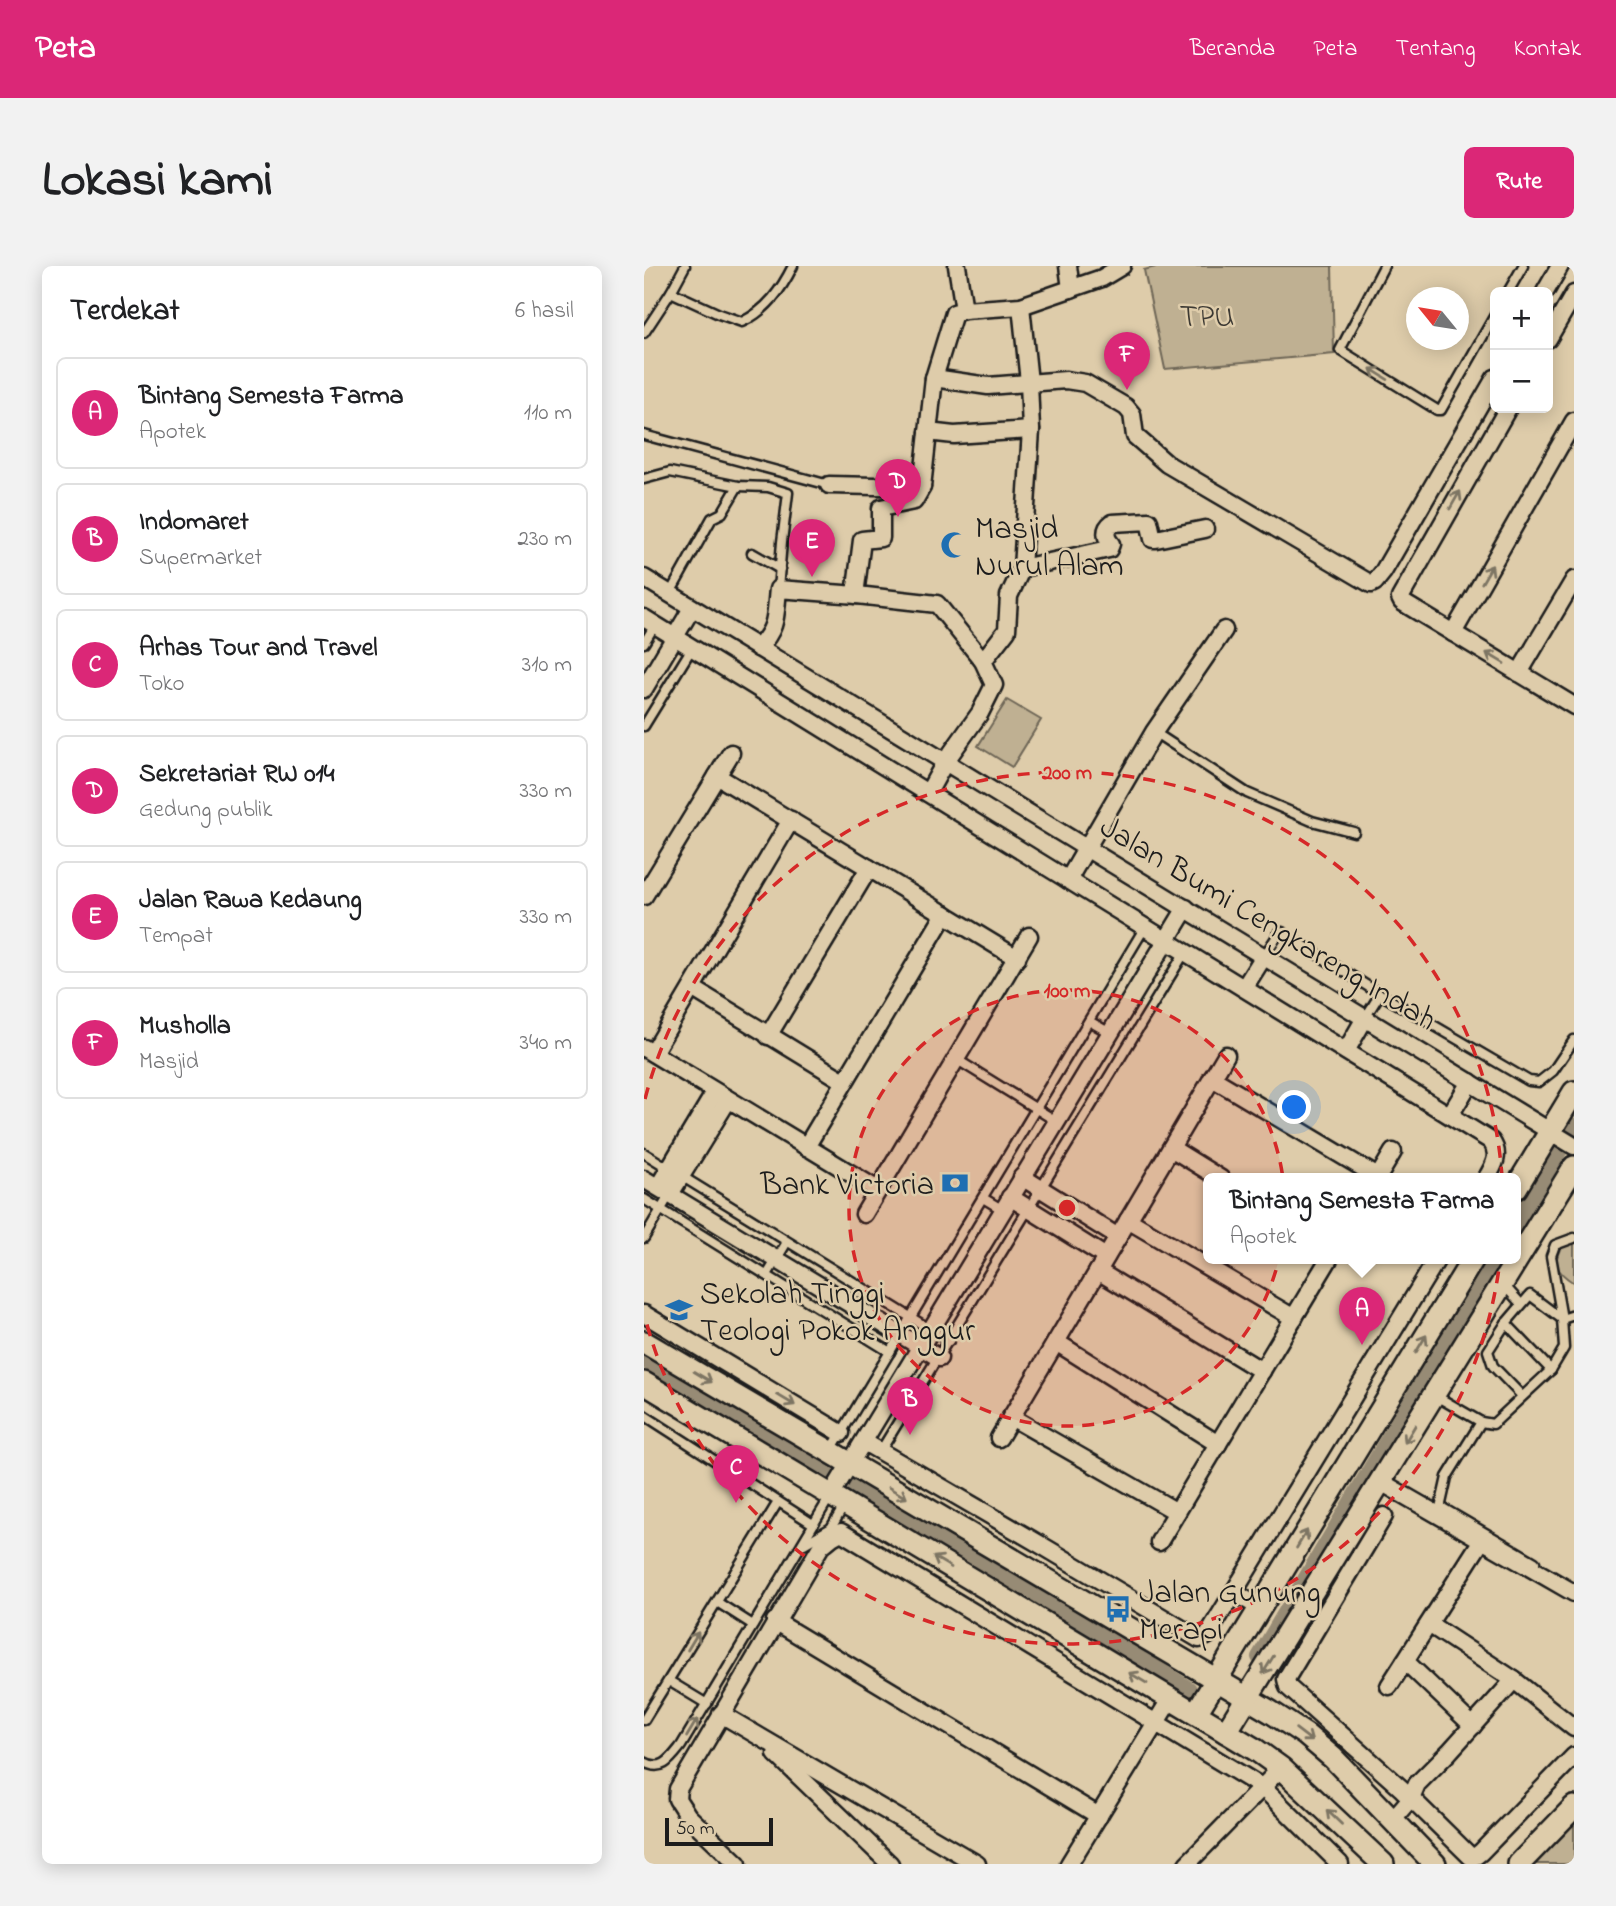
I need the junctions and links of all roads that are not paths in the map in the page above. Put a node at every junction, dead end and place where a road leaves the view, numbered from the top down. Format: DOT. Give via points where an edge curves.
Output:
graph roads {
  1 [pos="685,266"];
  2 [pos="793,266"];
  3 [pos="957,266"];
  4 [pos="1068,266"];
  5 [pos="1122,266"];
  6 [pos="1384,266"];
  7 [pos="1523,266"];
  8 [pos="1560,266"];
  9 [pos="1511,287"];
  10 [pos="1548,287"];
  11 [pos="1072,289"];
  12 [pos="671,292"];
  13 [pos="1574,294"];
  14 [pos="1021,306"];
  15 [pos="964,310"];
  16 [pos="1490,324"];
  17 [pos="1553,331"];
  18 [pos="644,333"];
  19 [pos="934,378"];
  20 [pos="1029,383"];
  21 [pos="1490,387"];
  22 [pos="1505,413"];
  23 [pos="1574,421"];
  24 [pos="1031,430"];
  25 [pos="928,432"];
  26 [pos="644,435"];
  27 [pos="644,479"];
  28 [pos="829,485"];
  29 [pos="738,486"];
  30 [pos="922,487"];
  31 [pos="1205,529"];
  32 [pos="752,553"];
  33 [pos="1022,568"];
  34 [pos="780,569"];
  35 [pos="644,578"];
  36 [pos="1574,580"];
  37 [pos="674,586"];
  38 [pos="778,589"];
  39 [pos="857,595"];
  40 [pos="692,608"];
  41 [pos="650,621"];
  42 [pos="1224,630"];
  43 [pos="1453,633"];
  44 [pos="675,637"];
  45 [pos="644,643"];
  46 [pos="692,647"];
  47 [pos="758,648"];
  48 [pos="983,661"];
  49 [pos="1520,673"];
  50 [pos="644,689"];
  51 [pos="1574,706"];
  52 [pos="644,726"];
  53 [pos="1154,732"];
  54 [pos="731,753"];
  55 [pos="945,762"];
  56 [pos="717,776"];
  57 [pos="928,793"];
  58 [pos="791,820"];
  59 [pos="1354,832"];
  60 [pos="1087,849"];
  61 [pos="869,868"];
  62 [pos="1069,880"];
  63 [pos="644,896"];
  64 [pos="1186,908"];
  65 [pos="946,914"];
  66 [pos="1145,927"];
  67 [pos="1030,936"];
  68 [pos="1166,940"];
  69 [pos="1185,952"];
  70 [pos="1264,956"];
  71 [pos="1017,958"];
  72 [pos="692,988"];
  73 [pos="1244,988"];
  74 [pos="1380,993"];
  75 [pos="1365,1018"];
  76 [pos="1089,1021"];
  77 [pos="1110,1033"];
  78 [pos="768,1036"];
  79 [pos="1574,1040"];
  80 [pos="648,1050"];
  81 [pos="1346,1051"];
  82 [pos="1571,1051"];
  83 [pos="1226,1055"];
  84 [pos="956,1059"];
  85 [pos="1092,1063"];
  86 [pos="1110,1076"];
  87 [pos="1212,1078"];
  88 [pos="844,1082"];
  89 [pos="1470,1082"];
  90 [pos="1574,1091"];
  91 [pos="721,1096"];
  92 [pos="1036,1109"];
  93 [pos="1450,1115"];
  94 [pos="1056,1121"];
  95 [pos="1554,1133"];
  96 [pos="1574,1146"];
  97 [pos="806,1147"];
  98 [pos="1171,1149"];
  99 [pos="1393,1152"];
  100 [pos="644,1153"];
  101 [pos="1574,1167"];
  102 [pos="675,1172"];
  103 [pos="1210,1173"];
  104 [pos="1370,1173"];
  105 [pos="1381,1173"];
  106 [pos="1490,1173"];
  107 [pos="1022,1177"];
  108 [pos="1521,1181"];
  109 [pos="657,1186"];
  110 [pos="1041,1189"];
  111 [pos="878,1190"];
  112 [pos="983,1198"];
  113 [pos="644,1199"];
  114 [pos="1006,1204"];
  115 [pos="661,1209"];
  116 [pos="1029,1209"];
  117 [pos="864,1214"];
  118 [pos="1128,1220"];
  119 [pos="1118,1237"];
  120 [pos="644,1238"];
  121 [pos="1574,1239"];
  122 [pos="787,1242"];
  123 [pos="1521,1254"];
  124 [pos="777,1259"];
  125 [pos="1102,1264"];
  126 [pos="1326,1264"];
  127 [pos="1434,1264"];
  128 [pos="1470,1264"];
  129 [pos="1515,1264"];
  130 [pos="767,1275"];
  131 [pos="1503,1283"];
  132 [pos="1521,1304"];
  133 [pos="644,1314"];
  134 [pos="1574,1315"];
  135 [pos="911,1318"];
  136 [pos="1294,1318"];
  137 [pos="1562,1319"];
  138 [pos="1506,1323"];
  139 [pos="931,1331"];
  140 [pos="901,1334"];
  141 [pos="949,1341"];
  142 [pos="644,1342"];
  143 [pos="1056,1342"];
  144 [pos="922,1347"];
  145 [pos="890,1352"];
  146 [pos="939,1357"];
  147 [pos="1551,1370"];
  148 [pos="1262,1371"];
  149 [pos="644,1383"];
  150 [pos="1434,1395"];
  151 [pos="1522,1396"];
  152 [pos="644,1415"];
  153 [pos="1011,1417"];
  154 [pos="1481,1422"];
  155 [pos="841,1433"];
  156 [pos="999,1438"];
  157 [pos="864,1442"];
  158 [pos="1218,1444"];
  159 [pos="830,1452"];
  160 [pos="880,1452"];
  161 [pos="848,1467"];
  162 [pos="1381,1482"];
  163 [pos="940,1487"];
  164 [pos="837,1495"];
  165 [pos="778,1502"];
  166 [pos="927,1510"];
  167 [pos="1439,1510"];
  168 [pos="1177,1512"];
  169 [pos="1384,1517"];
  170 [pos="813,1524"];
  171 [pos="1482,1540"];
  172 [pos="1159,1542"];
  173 [pos="801,1545"];
  174 [pos="1041,1545"];
  175 [pos="1027,1569"];
  176 [pos="1574,1584"];
  177 [pos="1234,1592"];
  178 [pos="1574,1592"];
  179 [pos="717,1602"];
  180 [pos="1260,1608"];
  181 [pos="1150,1611"];
  182 [pos="775,1621"];
  183 [pos="1294,1622"];
  184 [pos="1429,1624"];
  185 [pos="753,1625"];
  186 [pos="1136,1633"];
  187 [pos="1314,1633"];
  188 [pos="1405,1661"];
  189 [pos="1514,1680"];
  190 [pos="669,1681"];
  191 [pos="1217,1681"];
  192 [pos="1389,1686"];
  193 [pos="1171,1698"];
  194 [pos="1247,1699"];
  195 [pos="707,1704"];
  196 [pos="1196,1713"];
  197 [pos="721,1714"];
  198 [pos="644,1720"];
  199 [pos="1155,1723"];
  200 [pos="1473,1726"];
  201 [pos="1574,1728"];
  202 [pos="1226,1732"];
  203 [pos="757,1735"];
  204 [pos="1574,1756"];
  205 [pos="644,1762"];
  206 [pos="1281,1768"];
  207 [pos="1262,1787"];
  208 [pos="1410,1790"];
  209 [pos="1378,1804"];
  210 [pos="1574,1807"];
  211 [pos="1099,1816"];
  212 [pos="1392,1820"];
  213 [pos="1190,1863"];
  214 [pos="738,1864"];
  215 [pos="890,1864"];
  216 [pos="977,1864"];
  217 [pos="1069,1864"];
  218 [pos="1340,1864"];
  219 [pos="1383,1864"];
  220 [pos="1435,1864"];
  221 [pos="1519,1864"];
  1 -- 12 [label="lane"];
  2 -- 12 [label="lane" via="766,307 742,322"];
  3 -- 15 [label="street"];
  4 -- 11 [label="street"];
  5 -- 11 [label="street"];
  16 -- 6 [label="lane, one-way" via="1437,410 1340,350"];
  7 -- 9 [label="lane"];
  8 -- 10 [label="street"];
  11 -- 14 [label="street"];
  12 -- 18 [label="lane"];
  13 -- 17 [label="street"];
  14 -- 15 [label="street"];
  14 -- 20 [label="street"];
  15 -- 19 [label="street" via="954,313"];
  19 -- 20 [label="street" via="988,386"];
  19 -- 25 [label="street"];
  20 -- 21 [label="street" via="1085,383 1126,407 1132,414 1135,436 1167,464 1371,584 1383,572"];
  20 -- 24 [label="street"];
  43 -- 22 [label="street, one-way" via="1400,598"];
  43 -- 23 [label="street, one-way"];
  24 -- 25 [label="street" via="954,435"];
  24 -- 33 [label="street"];
  25 -- 30 [label="street"];
  26 -- 28 [label="lane"];
  27 -- 29 [label="lane" via="670,472"];
  28 -- 30 [label="street"];
  29 -- 34 [label="lane" via="788,493"];
  29 -- 37 [label="lane" via="722,513 712,518"];
  30 -- 39 [label="street" via="914,501 881,508 881,538 862,540"];
  31 -- 33 [label="street" via="1153,539 1149,521 1112,523 1106,534 1109,549"];
  32 -- 34 [label="lane"];
  33 -- 48 [label="street" via="1009,596 1007,630"];
  34 -- 38 [label="lane"];
  35 -- 40 [label="street, Jalan Bumi Cengkareng Indah"];
  36 -- 49 [label="street"];
  38 -- 39 [label="street"];
  38 -- 47 [label="street" via="774,626"];
  39 -- 48 [label="street" via="937,604"];
  40 -- 44 [label="street"];
  40 -- 47 [label="street, Jalan Bumi Cengkareng Indah"];
  41 -- 44 [label="street"];
  41 -- 45 [label="lane"];
  42 -- 53 [label="street"];
  49 -- 43 [label="street, one-way"];
  44 -- 46 [label="street"];
  44 -- 50 [label="street"];
  46 -- 52 [label="lane"];
  46 -- 57 [label="street"];
  47 -- 55 [label="street, Jalan Bumi Cengkareng Indah"];
  48 -- 55 [label="street" via="993,685 980,713"];
  49 -- 51 [label="street"];
  53 -- 59 [label="lane" via="1247,793 1312,821"];
  53 -- 60 [label="street"];
  54 -- 56 [label="street"];
  55 -- 57 [label="street"];
  55 -- 60 [label="street, Jalan Bumi Cengkareng Indah"];
  56 -- 58 [label="street"];
  56 -- 63 [label="street"];
  57 -- 62 [label="street"];
  58 -- 61 [label="street"];
  58 -- 72 [label="street"];
  60 -- 62 [label="street"];
  60 -- 64 [label="street, Jalan Bumi Cengkareng Indah"];
  61 -- 65 [label="street"];
  61 -- 78 [label="street"];
  62 -- 66 [label="street"];
  64 -- 68 [label="street"];
  64 -- 70 [label="street, Jalan Bumi Cengkareng Indah"];
  65 -- 71 [label="street"];
  65 -- 88 [label="street"];
  66 -- 68 [label="street"];
  66 -- 76 [label="lane"];
  67 -- 71 [label="street"];
  68 -- 69 [label="street"];
  68 -- 77 [label="street"];
  69 -- 73 [label="street"];
  69 -- 86 [label="lane"];
  70 -- 73 [label="street"];
  70 -- 74 [label="lane" via="1282,932"];
  70 -- 75 [label="street, Jalan Bumi Cengkareng Indah"];
  71 -- 84 [label="street"];
  72 -- 78 [label="street"];
  72 -- 80 [label="street"];
  73 -- 81 [label="street"];
  74 -- 75 [label="lane"];
  74 -- 82 [label="lane" via="1529,1081 1545,1079"];
  75 -- 81 [label="street"];
  75 -- 89 [label="street, Jalan Bumi Cengkareng Indah"];
  76 -- 77 [label="lane"];
  76 -- 92 [label="lane"];
  77 -- 85 [label="street"];
  78 -- 88 [label="street"];
  79 -- 82 [label="lane"];
  80 -- 91 [label="street"];
  81 -- 93 [label="street"];
  83 -- 87 [label="street"];
  84 -- 92 [label="lane"];
  84 -- 111 [label="street"];
  85 -- 86 [label="lane"];
  85 -- 94 [label="street"];
  86 -- 110 [label="lane"];
  87 -- 98 [label="street"];
  87 -- 104 [label="street"];
  88 -- 97 [label="street"];
  89 -- 93 [label="street"];
  89 -- 95 [label="street, Jalan Bumi Cengkareng Indah"];
  90 -- 95 [label="street"];
  91 -- 97 [label="street"];
  91 -- 102 [label="street"];
  92 -- 94 [label="lane"];
  92 -- 112 [label="lane"];
  93 -- 106 [label="street" via="1495,1145"];
  94 -- 107 [label="street"];
  95 -- 96 [label="street, Jalan Bumi Cengkareng Indah"];
  95 -- 108 [label="street"];
  97 -- 111 [label="street"];
  98 -- 103 [label="street"];
  98 -- 118 [label="street"];
  99 -- 105 [label="street"];
  100 -- 102 [label="lane"];
  101 -- 123 [label="street"];
  102 -- 109 [label="street"];
  102 -- 122 [label="lane"];
  107 -- 110 [label="street"];
  107 -- 114 [label="street"];
  109 -- 115 [label="lane"];
  109 -- 124 [label="street"];
  110 -- 116 [label="lane"];
  110 -- 119 [label="street"];
  111 -- 117 [label="street"];
  112 -- 114 [label="lane"];
  112 -- 135 [label="lane"];
  113 -- 115 [label="lane"];
  114 -- 116 [label="street"];
  114 -- 139 [label="street"];
  115 -- 120 [label="lane"];
  115 -- 130 [label="lane"];
  116 -- 125 [label="street"];
  116 -- 141 [label="lane"];
  118 -- 119 [label="street"];
  118 -- 136 [label="street"];
  119 -- 125 [label="street"];
  121 -- 137 [label="lane" via="1555,1245 1551,1256"];
  122 -- 124 [label="lane"];
  122 -- 135 [label="lane"];
  124 -- 130 [label="lane"];
  124 -- 140 [label="street"];
  125 -- 143 [label="street"];
  125 -- 148 [label="street"];
  126 -- 136 [label="street"];
  127 -- 177 [label="street"];
  180 -- 128 [label="street, one-way"];
  129 -- 131 [label="street"];
  130 -- 145 [label="lane"];
  131 -- 132 [label="lane"];
  131 -- 150 [label="street"];
  132 -- 137 [label="lane" via="1530,1295"];
  132 -- 138 [label="lane"];
  133 -- 155 [label="street, one-way"];
  134 -- 137 [label="lane"];
  135 -- 139 [label="lane"];
  135 -- 140 [label="lane"];
  136 -- 148 [label="street"];
  137 -- 147 [label="lane" via="1564,1348"];
  138 -- 147 [label="lane"];
  138 -- 151 [label="lane" via="1488,1351 1493,1366"];
  139 -- 141 [label="lane"];
  139 -- 144 [label="street"];
  140 -- 144 [label="street"];
  140 -- 145 [label="lane"];
  141 -- 146 [label="lane"];
  142 -- 159 [label="street, one-way"];
  143 -- 153 [label="street"];
  143 -- 158 [label="street"];
  144 -- 146 [label="street"];
  144 -- 157 [label="street"];
  145 -- 155 [label="lane"];
  146 -- 160 [label="lane"];
  147 -- 151 [label="lane"];
  148 -- 158 [label="street"];
  149 -- 164 [label="street"];
  150 -- 154 [label="lane"];
  150 -- 162 [label="street, one-way"];
  151 -- 154 [label="lane" via="1493,1424"];
  152 -- 165 [label="lane"];
  153 -- 156 [label="street"];
  153 -- 168 [label="street"];
  154 -- 167 [label="lane" via="1447,1476"];
  155 -- 159 [label="lane"];
  157 -- 160 [label="street"];
  157 -- 161 [label="street"];
  158 -- 168 [label="street"];
  159 -- 161 [label="street"];
  160 -- 163 [label="street"];
  161 -- 164 [label="street"];
  161 -- 166 [label="street, one-way"];
  162 -- 167 [label="street"];
  162 -- 183 [label="street"];
  163 -- 166 [label="street"];
  163 -- 174 [label="street"];
  164 -- 170 [label="lane"];
  164 -- 173 [label="lane" via="831,1528"];
  193 -- 164 [label="street, one-way"];
  165 -- 170 [label="lane"];
  165 -- 179 [label="lane"];
  166 -- 175 [label="street"];
  167 -- 171 [label="street"];
  167 -- 176 [label="lane"];
  168 -- 172 [label="street"];
  169 -- 187 [label="street"];
  170 -- 173 [label="lane"];
  171 -- 178 [label="street"];
  171 -- 184 [label="street"];
  173 -- 185 [label="lane"];
  174 -- 175 [label="street"];
  174 -- 181 [label="street"];
  175 -- 186 [label="street"];
  177 -- 180 [label="street"];
  177 -- 181 [label="street" via="1207,1636 1199,1639"];
  179 -- 185 [label="lane"];
  190 -- 179 [label="lane, one-way"];
  180 -- 191 [label="street"];
  181 -- 186 [label="street"];
  182 -- 197 [label="street"];
  182 -- 199 [label="street" via="821,1546 841,1532"];
  182 -- 211 [label="street"];
  183 -- 187 [label="street"];
  183 -- 194 [label="street, one-way"];
  184 -- 188 [label="street"];
  184 -- 189 [label="street"];
  185 -- 195 [label="lane"];
  186 -- 191 [label="street"];
  187 -- 208 [label="street" via="1286,1679 1287,1687"];
  188 -- 192 [label="street"];
  188 -- 200 [label="street"];
  189 -- 200 [label="street"];
  189 -- 201 [label="street"];
  190 -- 195 [label="lane"];
  190 -- 198 [label="lane"];
  191 -- 194 [label="street"];
  191 -- 196 [label="street"];
  193 -- 196 [label="street"];
  193 -- 199 [label="street"];
  194 -- 202 [label="street"];
  194 -- 209 [label="street, one-way" via="1306,1735"];
  205 -- 195 [label="lane, one-way" via="653,1767 666,1765"];
  196 -- 202 [label="street"];
  197 -- 203 [label="street"];
  197 -- 214 [label="street" via="677,1798 688,1816"];
  199 -- 207 [label="street"];
  199 -- 211 [label="street"];
  200 -- 208 [label="street"];
  202 -- 206 [label="street"];
  203 -- 215 [label="street"];
  203 -- 216 [label="street"];
  204 -- 208 [label="street" via="1476,1856 1467,1855"];
  206 -- 207 [label="street"];
  219 -- 206 [label="street, one-way"];
  207 -- 213 [label="street"];
  207 -- 218 [label="street"];
  208 -- 209 [label="street" via="1390,1793"];
  208 -- 212 [label="street"];
  209 -- 212 [label="street"];
  210 -- 221 [label="street"];
  211 -- 217 [label="street"];
  212 -- 220 [label="street"];
}
